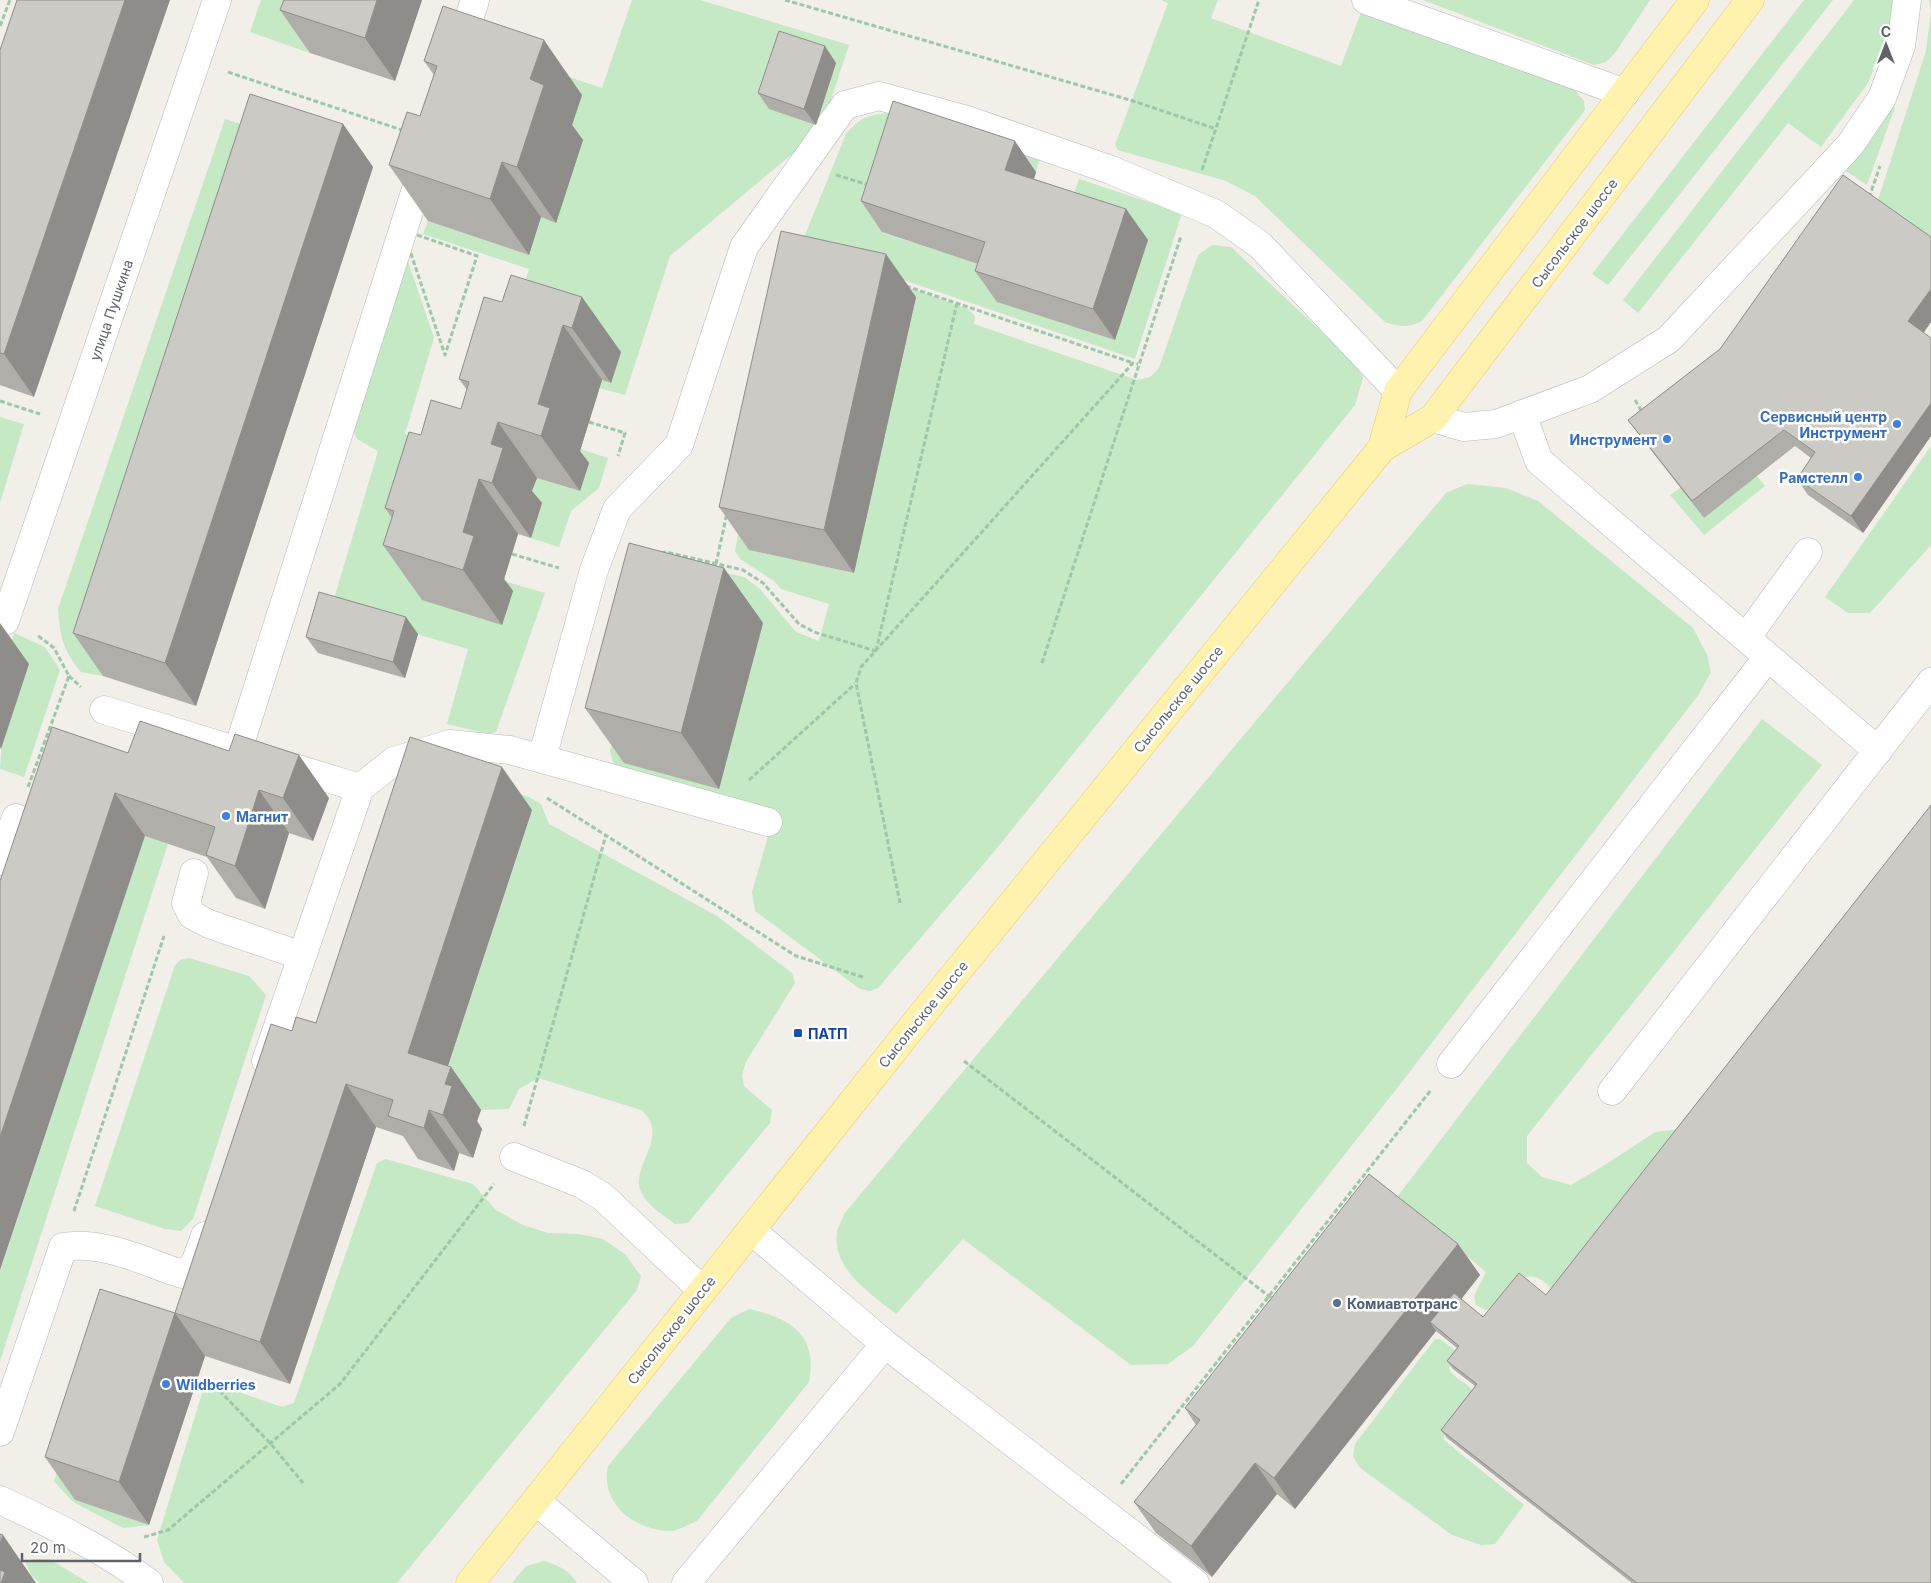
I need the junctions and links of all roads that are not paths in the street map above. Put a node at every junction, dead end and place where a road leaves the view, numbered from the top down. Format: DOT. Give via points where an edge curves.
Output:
graph roads {
  1 [pos="217,0"];
  2 [pos="475,0"];
  3 [pos="1366,0"];
  4 [pos="1695,0"];
  5 [pos="1750,0"];
  6 [pos="1907,0"];
  7 [pos="452,74"];
  8 [pos="1625,93"];
  9 [pos="431,140"];
  10 [pos="1398,391"];
  11 [pos="1522,414"];
  12 [pos="1433,418"];
  13 [pos="1382,448"];
  14 [pos="1808,552"];
  15 [pos="2,620"];
  16 [pos="1746,638"];
  17 [pos="1768,657"];
  18 [pos="1931,682"];
  19 [pos="104,710"];
  20 [pos="238,750"];
  21 [pos="1878,751"];
  22 [pos="542,758"];
  23 [pos="360,788"];
  24 [pos="16,818"];
  25 [pos="768,822"];
  26 [pos="1,853"];
  27 [pos="194,873"];
  28 [pos="302,956"];
  29 [pos="1451,1064"];
  30 [pos="257,1086"];
  31 [pos="1612,1091"];
  32 [pos="515,1158"];
  33 [pos="212,1216"];
  34 [pos="752,1231"];
  35 [pos="702,1290"];
  36 [pos="885,1344"];
  37 [pos="0,1432"];
  38 [pos="0,1500"];
  39 [pos="536,1502"];
  40 [pos="149,1583"];
  41 [pos="470,1583"];
  42 [pos="634,1583"];
  43 [pos="686,1583"];
  44 [pos="1194,1583"];
  1 -- 15 [label="street, улица Пушкина"];
  2 -- 7 [label="street"];
  3 -- 8 [label="street"];
  4 -- 8 [label="main road, Сысольское шоссе"];
  5 -- 12 [label="main road, Сысольское шоссе"];
  6 -- 11 [label="street" via="1901,46 1882,98 1850,145 1669,339 1590,390"];
  8 -- 10 [label="main road, Сысольское шоссе"];
  9 -- 20 [label="street"];
  10 -- 13 [label="main road, Сысольское шоссе"];
  10 -- 22 [label="street" via="1260,245 1216,214 1111,170 968,120 879,96 845,105 744,248 679,445 618,509 594,570"];
  11 -- 12 [label="street" via="1496,424 1464,427"];
  11 -- 16 [label="street" via="1539,461"];
  12 -- 13 [label="main road, Сысольское шоссе"];
  13 -- 34 [label="main road, Сысольское шоссе" via="917,1021"];
  14 -- 16 [label="street"];
  16 -- 17 [label="street"];
  17 -- 21 [label="street"];
  17 -- 29 [label="street"];
  18 -- 21 [label="street"];
  19 -- 20 [label="street"];
  20 -- 23 [label="street"];
  21 -- 31 [label="street"];
  22 -- 23 [label="street" via="510,750 450,744 394,761"];
  22 -- 25 [label="street"];
  23 -- 28 [label="street"];
  24 -- 26 [label="street"];
  27 -- 28 [label="street" via="186,903 192,915"];
  28 -- 30 [label="street"];
  32 -- 35 [label="street" via="582,1184 604,1197"];
  33 -- 37 [label="street" via="194,1266 182,1274 108,1250 78,1244 63,1247"];
  34 -- 35 [label="main road, Сысольское шоссе"];
  34 -- 36 [label="street"];
  35 -- 39 [label="main road, Сысольское шоссе"];
  36 -- 43 [label="street"];
  36 -- 44 [label="street"];
  38 -- 40 [label="street" via="64,1531"];
  39 -- 41 [label="main road, Сысольское шоссе"];
  39 -- 42 [label="street"];
}
